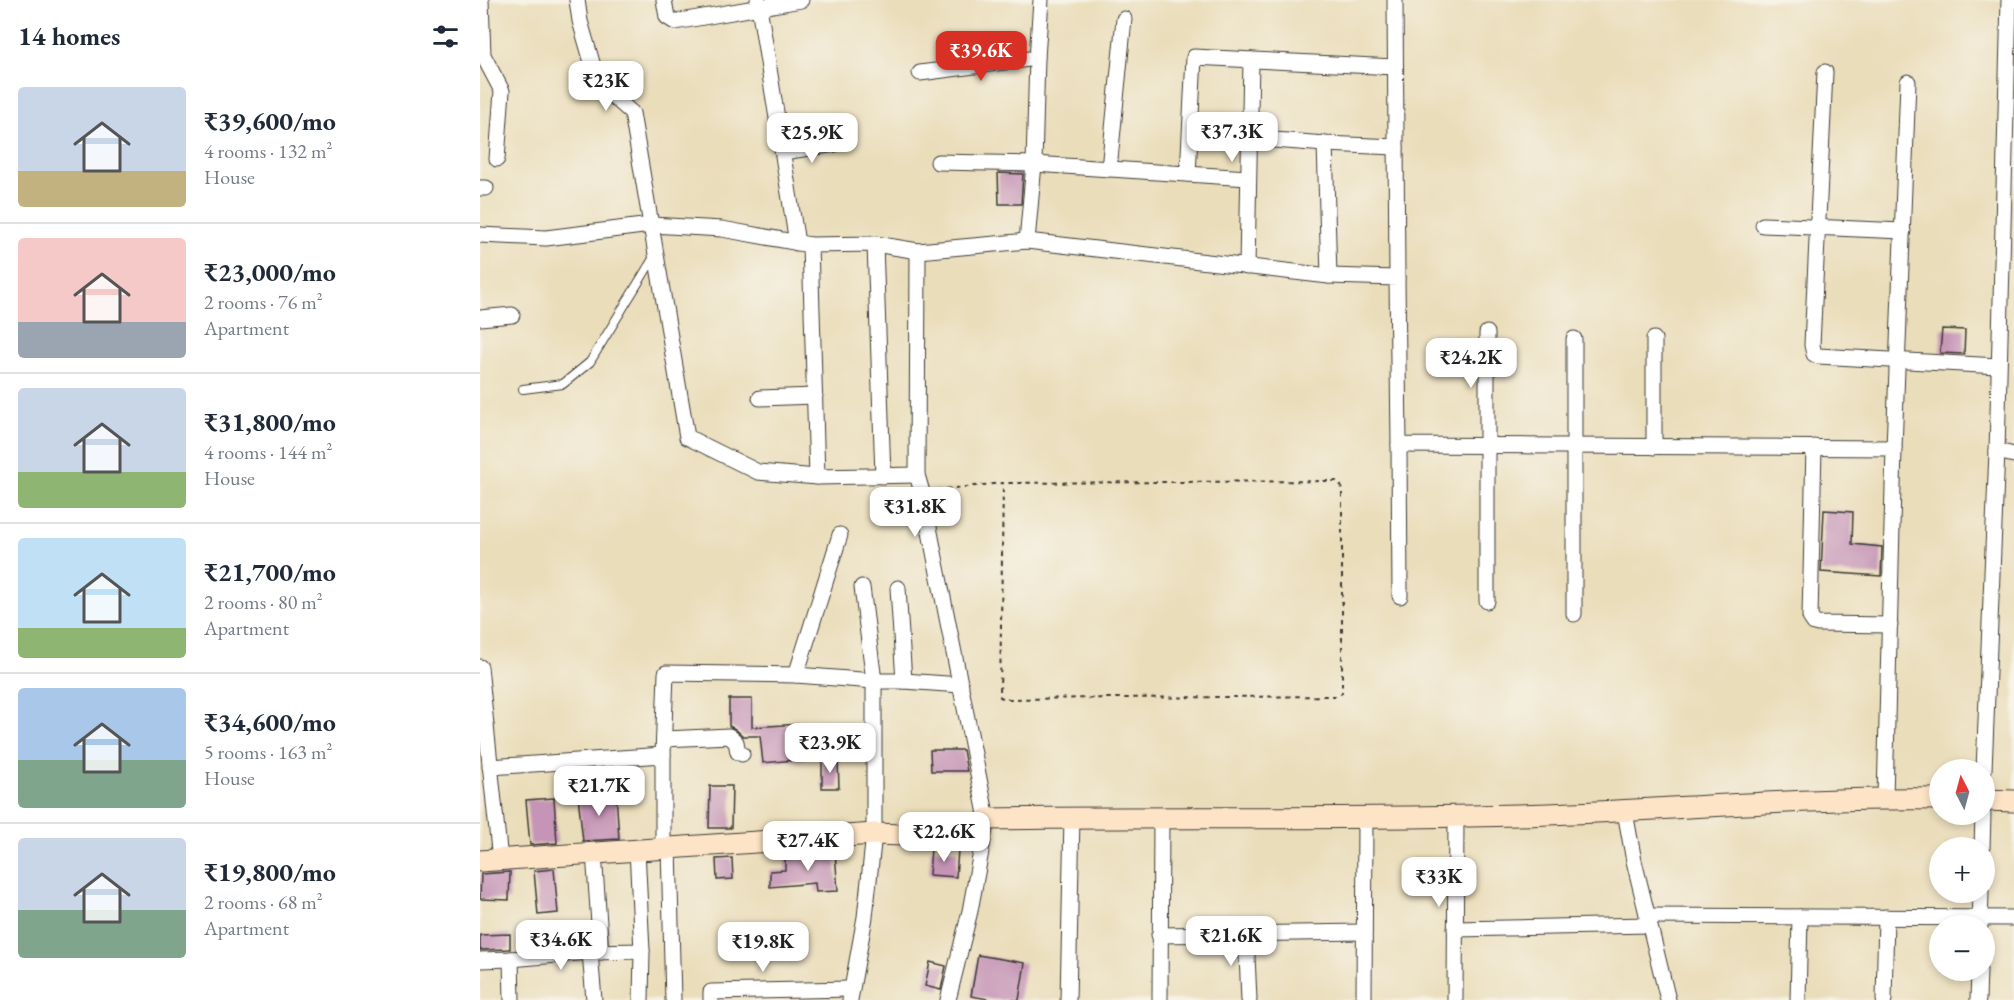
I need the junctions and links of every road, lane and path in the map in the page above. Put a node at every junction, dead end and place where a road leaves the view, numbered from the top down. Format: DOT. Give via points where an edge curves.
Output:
graph roads {
  1 [pos="481,0"];
  2 [pos="577,0"];
  3 [pos="664,0"];
  4 [pos="801,0"];
  5 [pos="1041,0"];
  6 [pos="1395,0"];
  7 [pos="2009,0"];
  8 [pos="758,4"];
  9 [pos="1124,19"];
  10 [pos="1037,58"];
  11 [pos="1251,60"];
  12 [pos="1395,67"];
  13 [pos="1825,72"];
  14 [pos="920,73"];
  15 [pos="2010,77"];
  16 [pos="1908,82"];
  17 [pos="1249,138"];
  18 [pos="835,144"];
  19 [pos="1325,144"];
  20 [pos="1396,147"];
  21 [pos="783,152"];
  22 [pos="497,159"];
  23 [pos="938,162"];
  24 [pos="1034,164"];
  25 [pos="1109,169"];
  26 [pos="1188,174"];
  27 [pos="1248,178"];
  28 [pos="651,225"];
  29 [pos="1763,225"];
  30 [pos="1816,228"];
  31 [pos="1903,231"];
  32 [pos="480,235"];
  33 [pos="1027,241"];
  34 [pos="803,244"];
  35 [pos="875,244"];
  36 [pos="2008,246"];
  37 [pos="918,251"];
  38 [pos="655,256"];
  39 [pos="1247,267"];
  40 [pos="1329,276"];
  41 [pos="1397,278"];
  42 [pos="512,315"];
  43 [pos="480,318"];
  44 [pos="1487,333"];
  45 [pos="1574,339"];
  46 [pos="1654,339"];
  47 [pos="1897,361"];
  48 [pos="1998,366"];
  49 [pos="523,389"];
  50 [pos="814,396"];
  51 [pos="760,398"];
  52 [pos="1399,445"];
  53 [pos="1488,446"];
  54 [pos="1575,446"];
  55 [pos="1654,447"];
  56 [pos="1814,447"];
  57 [pos="1894,448"];
  58 [pos="1997,451"];
  59 [pos="2014,455"];
  60 [pos="917,475"];
  61 [pos="883,476"];
  62 [pos="817,477"];
  63 [pos="1003,483"];
  64 [pos="922,492"];
  65 [pos="840,535"];
  66 [pos="862,587"];
  67 [pos="898,588"];
  68 [pos="1400,596"];
  69 [pos="1487,601"];
  70 [pos="1574,614"];
  71 [pos="1890,625"];
  72 [pos="480,667"];
  73 [pos="796,675"];
  74 [pos="874,681"];
  75 [pos="904,681"];
  76 [pos="961,686"];
  77 [pos="482,717"];
  78 [pos="665,739"];
  79 [pos="742,754"];
  80 [pos="663,755"];
  81 [pos="1984,759"];
  82 [pos="490,767"];
  83 [pos="1885,798"];
  84 [pos="1929,799"];
  85 [pos="1995,800"];
  86 [pos="2014,801"];
  87 [pos="1625,812"];
  88 [pos="1456,816"];
  89 [pos="1072,817"];
  90 [pos="1161,817"];
  91 [pos="1365,818"];
  92 [pos="987,819"];
  93 [pos="874,834"];
  94 [pos="666,848"];
  95 [pos="637,849"];
  96 [pos="594,853"];
  97 [pos="490,861"];
  98 [pos="1800,917"];
  99 [pos="1886,917"];
  100 [pos="2014,918"];
  101 [pos="1929,919"];
  102 [pos="1648,920"];
  103 [pos="1995,920"];
  104 [pos="1455,928"];
  105 [pos="1364,932"];
  106 [pos="1246,933"];
  107 [pos="1159,935"];
  108 [pos="642,951"];
  109 [pos="595,952"];
  110 [pos="511,959"];
  111 [pos="480,960"];
  112 [pos="1979,981"];
  113 [pos="851,994"];
  114 [pos="784,995"];
  115 [pos="512,1000"];
  116 [pos="594,1000"];
  117 [pos="641,1000"];
  118 [pos="673,1000"];
  119 [pos="711,1000"];
  120 [pos="948,1000"];
  121 [pos="1068,1000"];
  122 [pos="1160,1000"];
  123 [pos="1249,1000"];
  124 [pos="1364,1000"];
  125 [pos="1455,1000"];
  126 [pos="1668,1000"];
  127 [pos="1798,1000"];
  128 [pos="1884,1000"];
  129 [pos="1978,1000"];
  1 -- 22 [label="street" via="483,55 502,91"];
  2 -- 28 [label="street" via="598,83 632,113"];
  3 -- 8 [label="street" via="667,17 675,22"];
  4 -- 8 [label="street"];
  5 -- 10 [label="street"];
  6 -- 12 [label="street"];
  7 -- 15 [label="street"];
  8 -- 21 [label="street"];
  9 -- 25 [label="street"];
  10 -- 14 [label="street"];
  10 -- 24 [label="street"];
  11 -- 12 [label="street"];
  11 -- 17 [label="street"];
  11 -- 26 [label="street" via="1194,57"];
  12 -- 20 [label="street"];
  13 -- 30 [label="street"];
  15 -- 36 [label="street"];
  16 -- 31 [label="street"];
  17 -- 19 [label="street"];
  17 -- 27 [label="street"];
  18 -- 21 [label="street"];
  19 -- 20 [label="street"];
  19 -- 40 [label="street"];
  20 -- 41 [label="street"];
  21 -- 34 [label="street"];
  23 -- 24 [label="street"];
  24 -- 25 [label="street"];
  24 -- 33 [label="street"];
  25 -- 26 [label="street"];
  26 -- 27 [label="street"];
  27 -- 39 [label="street"];
  28 -- 32 [label="street" via="546,238"];
  28 -- 34 [label="street" via="722,229"];
  28 -- 38 [label="street"];
  29 -- 30 [label="street"];
  30 -- 31 [label="street"];
  30 -- 47 [label="street" via="1814,354"];
  31 -- 47 [label="street"];
  33 -- 37 [label="street"];
  33 -- 39 [label="street"];
  34 -- 35 [label="street"];
  34 -- 50 [label="street"];
  35 -- 37 [label="street"];
  35 -- 61 [label="street"];
  36 -- 48 [label="street"];
  37 -- 60 [label="street"];
  38 -- 49 [label="lane" via="590,362 563,384"];
  38 -- 62 [label="street" via="687,437 758,472"];
  39 -- 40 [label="street"];
  40 -- 41 [label="street"];
  41 -- 52 [label="street"];
  42 -- 43 [label="street"];
  44 -- 53 [label="street"];
  45 -- 54 [label="street"];
  46 -- 55 [label="street"];
  47 -- 48 [label="street"];
  47 -- 57 [label="street"];
  48 -- 58 [label="street"];
  50 -- 51 [label="street"];
  50 -- 62 [label="street"];
  52 -- 53 [label="street"];
  52 -- 68 [label="street"];
  53 -- 54 [label="street"];
  53 -- 69 [label="street"];
  54 -- 55 [label="street"];
  54 -- 70 [label="street"];
  55 -- 56 [label="street"];
  56 -- 57 [label="street"];
  56 -- 71 [label="street" via="1810,617 1818,624"];
  57 -- 71 [label="street"];
  58 -- 59 [label="street"];
  58 -- 81 [label="street"];
  60 -- 61 [label="street"];
  60 -- 64 [label="street"];
  61 -- 62 [label="street"];
  63 -- 63 [label="path" via="1000,697 1342,693 1342,488 1336,481"];
  63 -- 64 [label="path"];
  64 -- 76 [label="street"];
  65 -- 73 [label="street"];
  66 -- 74 [label="street"];
  67 -- 75 [label="street"];
  71 -- 83 [label="street"];
  72 -- 77 [label="street"];
  73 -- 74 [label="street"];
  73 -- 78 [label="street" via="666,673"];
  74 -- 75 [label="street"];
  74 -- 93 [label="street"];
  75 -- 76 [label="street"];
  76 -- 92 [label="street"];
  77 -- 82 [label="street"];
  78 -- 79 [label="street" via="729,736"];
  78 -- 80 [label="street"];
  80 -- 82 [label="street"];
  80 -- 94 [label="street"];
  82 -- 97 [label="street"];
  83 -- 84 [label="main road"];
  83 -- 87 [label="main road"];
  85 -- 86 [label="main road"];
  87 -- 88 [label="main road"];
  87 -- 102 [label="street"];
  88 -- 91 [label="main road"];
  88 -- 104 [label="street"];
  89 -- 90 [label="main road"];
  89 -- 92 [label="main road"];
  89 -- 121 [label="street"];
  90 -- 91 [label="main road"];
  90 -- 107 [label="street"];
  91 -- 105 [label="street"];
  92 -- 93 [label="main road" via="961,837"];
  92 -- 120 [label="street"];
  93 -- 94 [label="main road"];
  93 -- 113 [label="street"];
  94 -- 95 [label="main road"];
  94 -- 118 [label="street"];
  95 -- 96 [label="main road"];
  95 -- 108 [label="street"];
  96 -- 97 [label="main road"];
  96 -- 109 [label="street"];
  98 -- 99 [label="street"];
  98 -- 102 [label="street"];
  98 -- 127 [label="street"];
  99 -- 101 [label="street"];
  99 -- 128 [label="street"];
  100 -- 103 [label="street"];
  102 -- 104 [label="street"];
  102 -- 126 [label="street"];
  104 -- 125 [label="street"];
  105 -- 106 [label="street"];
  105 -- 124 [label="street"];
  106 -- 107 [label="street"];
  106 -- 123 [label="street"];
  107 -- 122 [label="street"];
  108 -- 109 [label="street"];
  108 -- 117 [label="street"];
  109 -- 110 [label="street"];
  109 -- 116 [label="street"];
  110 -- 111 [label="street"];
  110 -- 115 [label="street"];
  112 -- 129 [label="street"];
  113 -- 114 [label="street"];
  114 -- 119 [label="street" via="711,992"];
}
